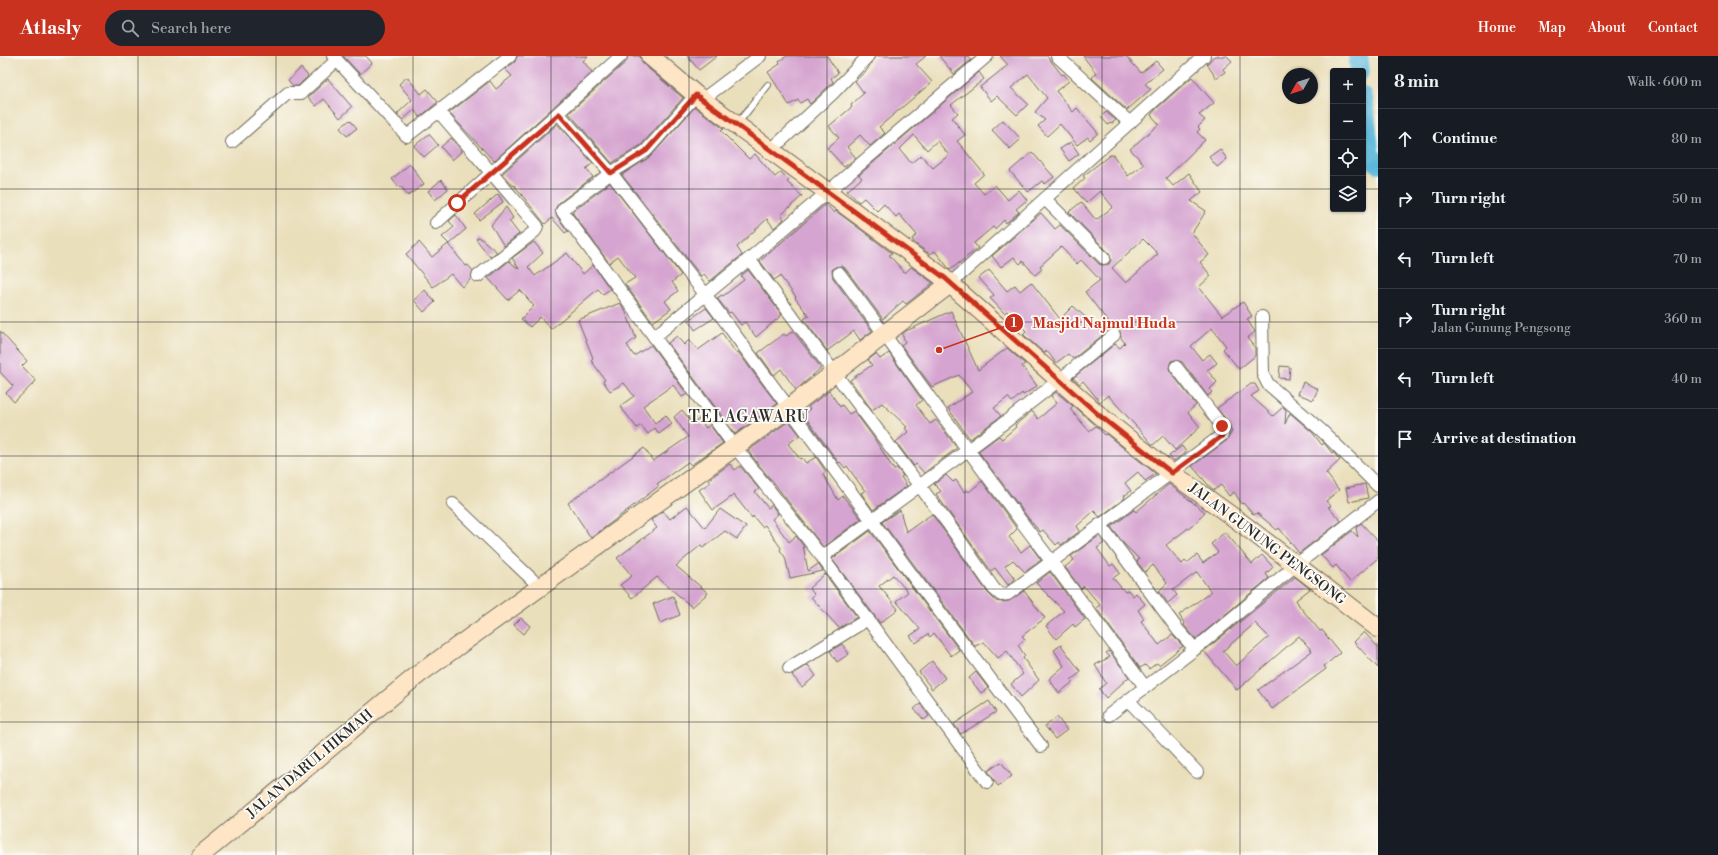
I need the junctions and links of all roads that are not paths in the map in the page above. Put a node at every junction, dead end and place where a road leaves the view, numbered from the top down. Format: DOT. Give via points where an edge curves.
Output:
graph roads {
  1 [pos="510,56"];
  2 [pos="621,56"];
  3 [pos="650,56"];
  4 [pos="760,56"];
  5 [pos="868,56"];
  6 [pos="988,56"];
  7 [pos="1057,56"];
  8 [pos="1204,56"];
  9 [pos="335,58"];
  10 [pos="768,85"];
  11 [pos="699,97"];
  12 [pos="439,112"];
  13 [pos="559,114"];
  14 [pos="1130,123"];
  15 [pos="737,124"];
  16 [pos="232,142"];
  17 [pos="771,150"];
  18 [pos="491,172"];
  19 [pos="611,173"];
  20 [pos="828,191"];
  21 [pos="1045,199"];
  22 [pos="436,223"];
  23 [pos="1104,258"];
  24 [pos="750,259"];
  25 [pos="839,273"];
  26 [pos="478,276"];
  27 [pos="951,283"];
  28 [pos="705,294"];
  29 [pos="1262,317"];
  30 [pos="885,334"];
  31 [pos="1114,335"];
  32 [pos="654,336"];
  33 [pos="1176,367"];
  34 [pos="836,372"];
  35 [pos="1060,382"];
  36 [pos="789,408"];
  37 [pos="735,447"];
  38 [pos="969,450"];
  39 [pos="1172,473"];
  40 [pos="920,486"];
  41 [pos="1378,486"];
  42 [pos="1378,501"];
  43 [pos="453,504"];
  44 [pos="871,520"];
  45 [pos="1100,524"];
  46 [pos="822,557"];
  47 [pos="1051,562"];
  48 [pos="1296,566"];
  49 [pos="540,587"];
  50 [pos="868,619"];
  51 [pos="1378,628"];
  52 [pos="1195,649"];
  53 [pos="789,668"];
  54 [pos="1145,687"];
  55 [pos="1128,700"];
  56 [pos="1109,715"];
  57 [pos="1041,746"];
  58 [pos="1197,772"];
  59 [pos="987,782"];
  60 [pos="201,855"];
  1 -- 12 [label="street"];
  2 -- 13 [label="street"];
  3 -- 11 [label="street, JALAN GUNUNG PENGSONG"];
  4 -- 11 [label="street"];
  5 -- 17 [label="street" via="834,92"];
  6 -- 20 [label="street"];
  7 -- 14 [label="street"];
  8 -- 14 [label="street"];
  9 -- 12 [label="street" via="407,136"];
  9 -- 16 [label="street" via="301,93 288,93"];
  10 -- 15 [label="lane"];
  11 -- 15 [label="street, JALAN GUNUNG PENGSONG"];
  11 -- 19 [label="street" via="646,151"];
  12 -- 18 [label="street"];
  13 -- 18 [label="street"];
  13 -- 19 [label="street"];
  14 -- 21 [label="street"];
  15 -- 17 [label="street, JALAN GUNUNG PENGSONG"];
  17 -- 20 [label="street, JALAN GUNUNG PENGSONG"];
  18 -- 22 [label="street"];
  18 -- 26 [label="street" via="537,228"];
  19 -- 28 [label="street"];
  19 -- 32 [label="street" via="562,211"];
  20 -- 24 [label="street"];
  20 -- 27 [label="street, JALAN GUNUNG PENGSONG"];
  21 -- 23 [label="street"];
  21 -- 27 [label="street"];
  24 -- 28 [label="street"];
  24 -- 34 [label="street"];
  25 -- 30 [label="street"];
  27 -- 30 [label="street, JALAN DARUL HIKMAH"];
  27 -- 35 [label="street, JALAN GUNUNG PENGSONG"];
  28 -- 32 [label="street"];
  28 -- 36 [label="street"];
  29 -- 41 [label="street" via="1263,374 1268,384 1322,431"];
  30 -- 34 [label="street, JALAN DARUL HIKMAH"];
  30 -- 38 [label="street"];
  31 -- 35 [label="street"];
  32 -- 37 [label="street"];
  33 -- 39 [label="street" via="1224,431 1222,436"];
  34 -- 36 [label="street, JALAN DARUL HIKMAH"];
  34 -- 40 [label="street"];
  35 -- 38 [label="street"];
  35 -- 39 [label="street, JALAN GUNUNG PENGSONG"];
  36 -- 37 [label="street, JALAN DARUL HIKMAH"];
  36 -- 44 [label="street"];
  37 -- 46 [label="street"];
  37 -- 49 [label="street, JALAN DARUL HIKMAH"];
  38 -- 40 [label="street"];
  38 -- 47 [label="street"];
  39 -- 45 [label="street"];
  39 -- 48 [label="street, JALAN GUNUNG PENGSONG"];
  40 -- 44 [label="street"];
  40 -- 47 [label="street" via="999,594 1008,594"];
  42 -- 48 [label="street"];
  43 -- 49 [label="street"];
  44 -- 46 [label="street"];
  44 -- 57 [label="street"];
  45 -- 47 [label="street"];
  45 -- 52 [label="street" via="1178,630"];
  46 -- 50 [label="street"];
  47 -- 54 [label="street"];
  48 -- 51 [label="street, JALAN GUNUNG PENGSONG"];
  48 -- 52 [label="street"];
  49 -- 60 [label="street, JALAN DARUL HIKMAH" via="419,674"];
  50 -- 53 [label="street"];
  50 -- 59 [label="street"];
  52 -- 54 [label="street"];
  54 -- 55 [label="street"];
  55 -- 56 [label="street"];
  55 -- 58 [label="street"];
}
